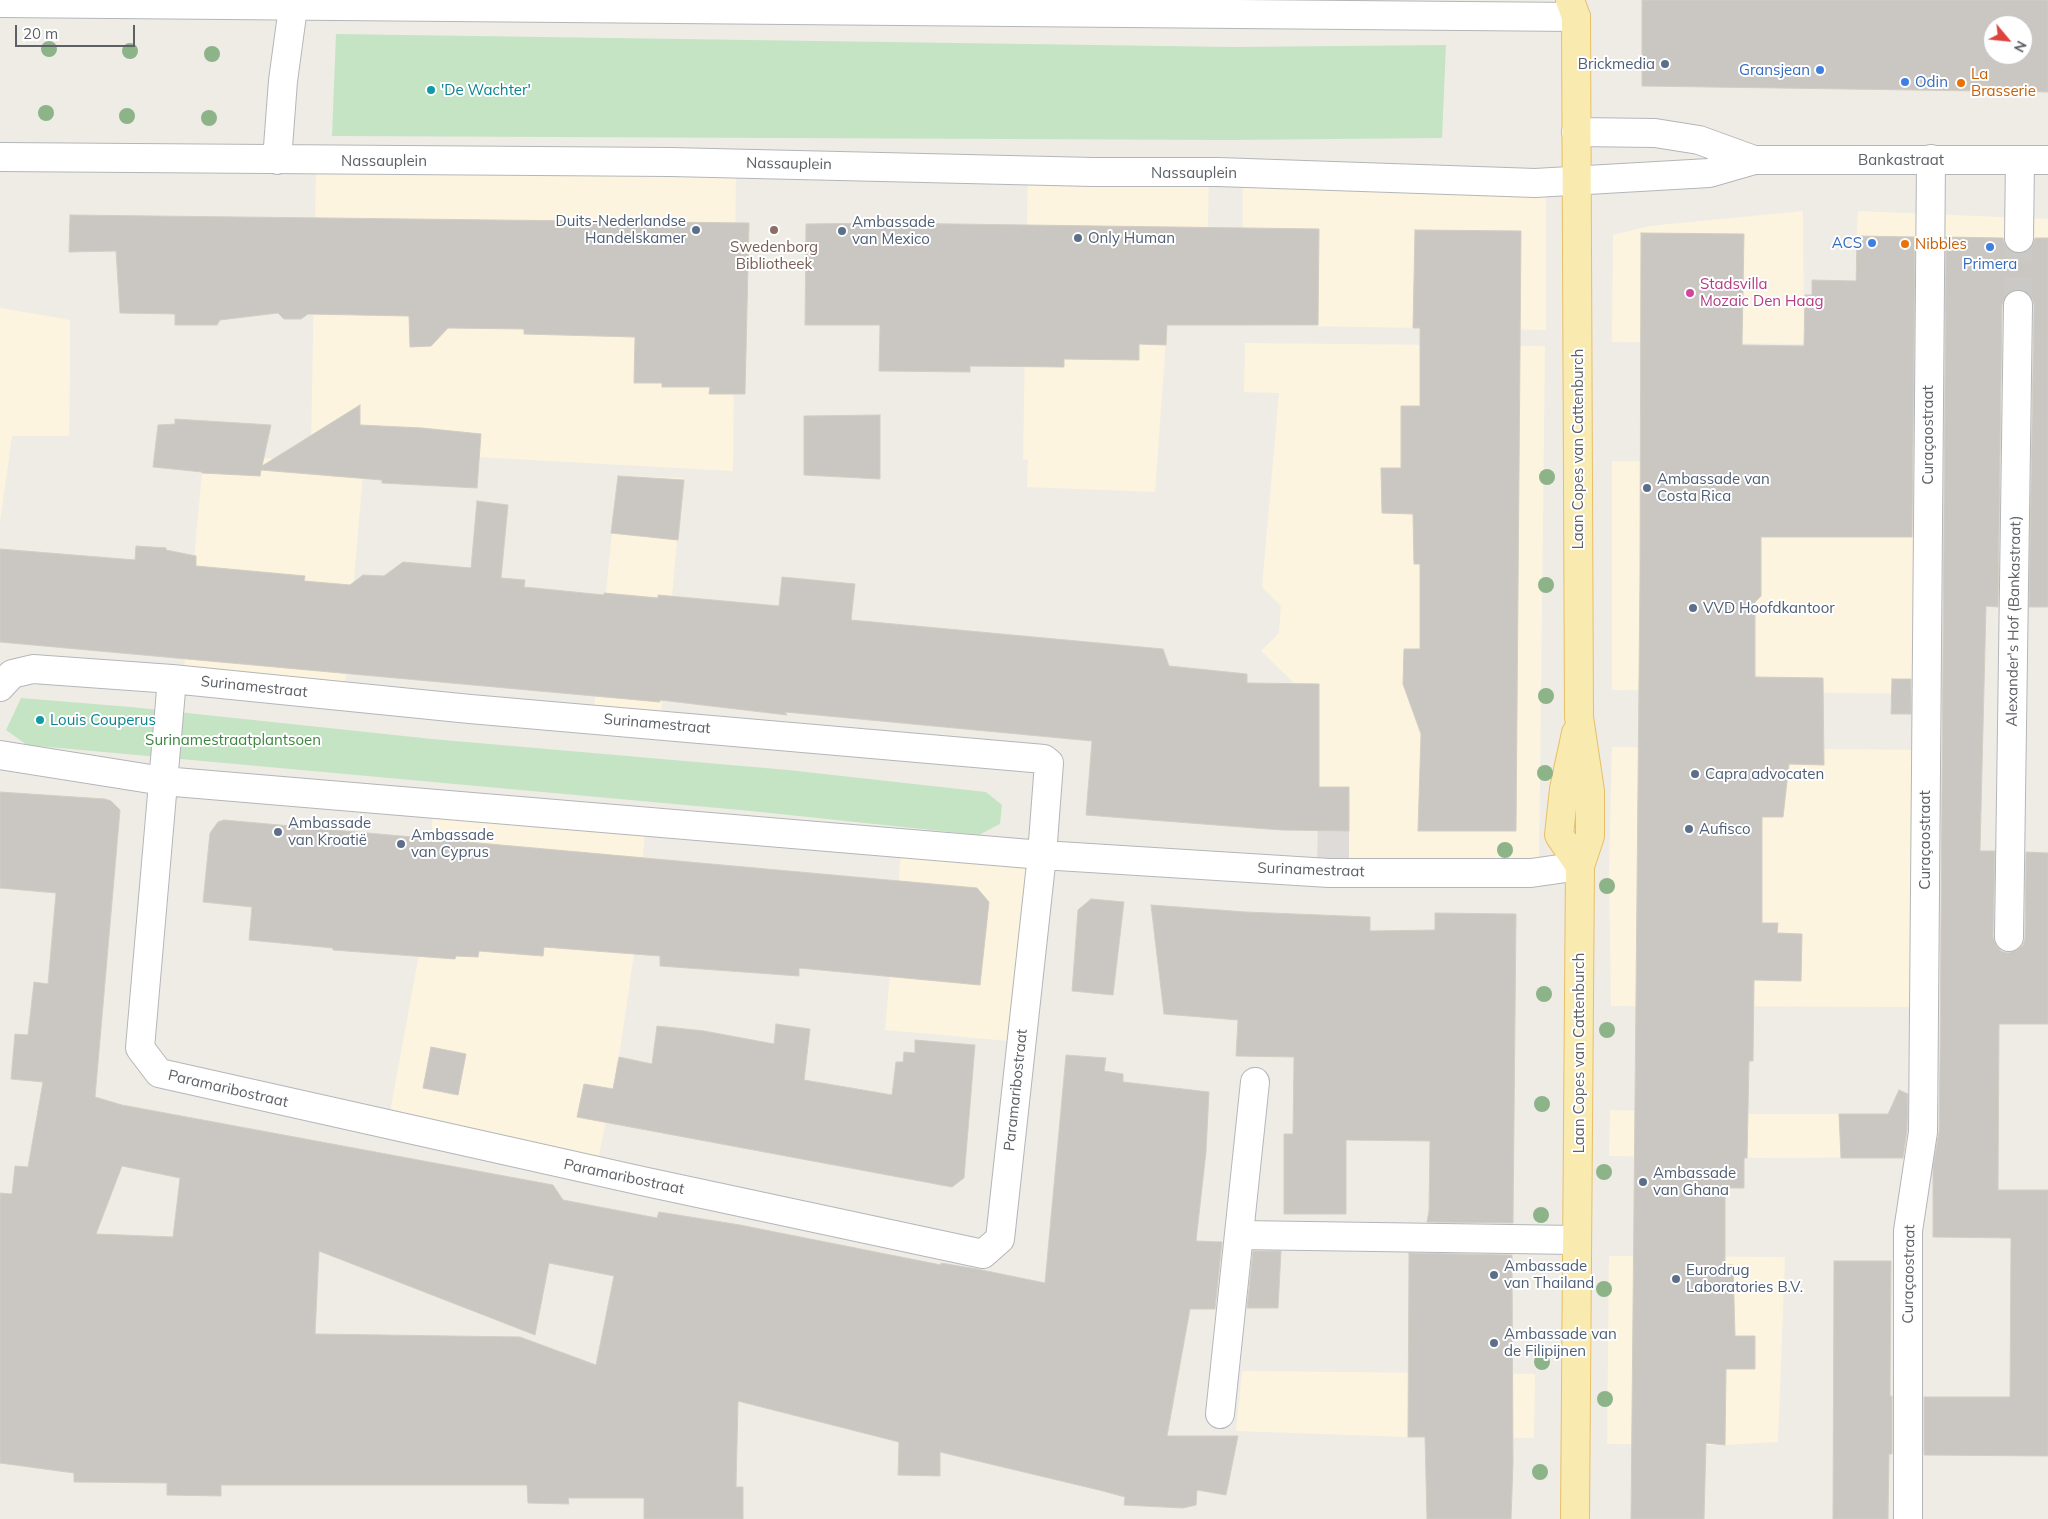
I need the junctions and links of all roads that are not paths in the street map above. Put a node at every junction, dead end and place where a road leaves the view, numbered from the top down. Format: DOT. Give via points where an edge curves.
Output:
graph roads {
  1 [pos="286,2"];
  2 [pos="0,3"];
  3 [pos="1577,6"];
  4 [pos="1576,132"];
  5 [pos="0,157"];
  6 [pos="1931,159"];
  7 [pos="278,160"];
  8 [pos="1754,160"];
  9 [pos="2020,160"];
  10 [pos="2048,160"];
  11 [pos="1578,181"];
  12 [pos="2019,238"];
  13 [pos="2018,304"];
  14 [pos="172,679"];
  15 [pos="0,687"];
  16 [pos="0,755"];
  17 [pos="164,781"];
  18 [pos="1042,855"];
  19 [pos="1580,866"];
  20 [pos="2009,937"];
  21 [pos="1255,1082"];
  22 [pos="1240,1235"];
  23 [pos="1578,1240"];
  24 [pos="1220,1414"];
  25 [pos="1575,1519"];
  26 [pos="1908,1519"];
  1 -- 2 [label="street"];
  1 -- 3 [label="street" via="672,7"];
  1 -- 7 [label="street"];
  3 -- 4 [label="main road, Laan Copes van Cattenburch"];
  4 -- 8 [label="street, Bankastraat" via="1655,133 1699,140"];
  4 -- 11 [label="main road, Laan Copes van Cattenburch"];
  5 -- 7 [label="street, Nassauplein"];
  6 -- 8 [label="street, Bankastraat"];
  6 -- 9 [label="street, Bankastraat"];
  6 -- 26 [label="street, Curaçaostraat" via="1924,1132 1908,1231"];
  7 -- 11 [label="street, Nassauplein" via="680,162 1218,172 1516,183"];
  8 -- 11 [label="street, Bankastraat" via="1709,173"];
  9 -- 10 [label="street, Bankastraat"];
  9 -- 12 [label="street"];
  11 -- 19 [label="main road, Laan Copes van Cattenburch" via="1579,717 1564,788 1559,835"];
  13 -- 20 [label="street, Alexander's Hof (Bankastraat)"];
  14 -- 15 [label="street, Surinamestraat" via="33,669 12,674"];
  14 -- 17 [label="street"];
  14 -- 18 [label="street, Surinamestraat" via="470,709 1044,759 1049,763"];
  16 -- 17 [label="street, Surinamestraat"];
  17 -- 18 [label="street, Surinamestraat"];
  17 -- 18 [label="street, Paramaribostraat" via="140,1048 159,1073 983,1254 1000,1239"];
  18 -- 19 [label="street, Surinamestraat" via="1329,873 1531,873"];
  19 -- 23 [label="main road, Laan Copes van Cattenburch"];
  21 -- 22 [label="street"];
  22 -- 23 [label="street"];
  22 -- 24 [label="street"];
  23 -- 25 [label="main road, Laan Copes van Cattenburch"];
}
